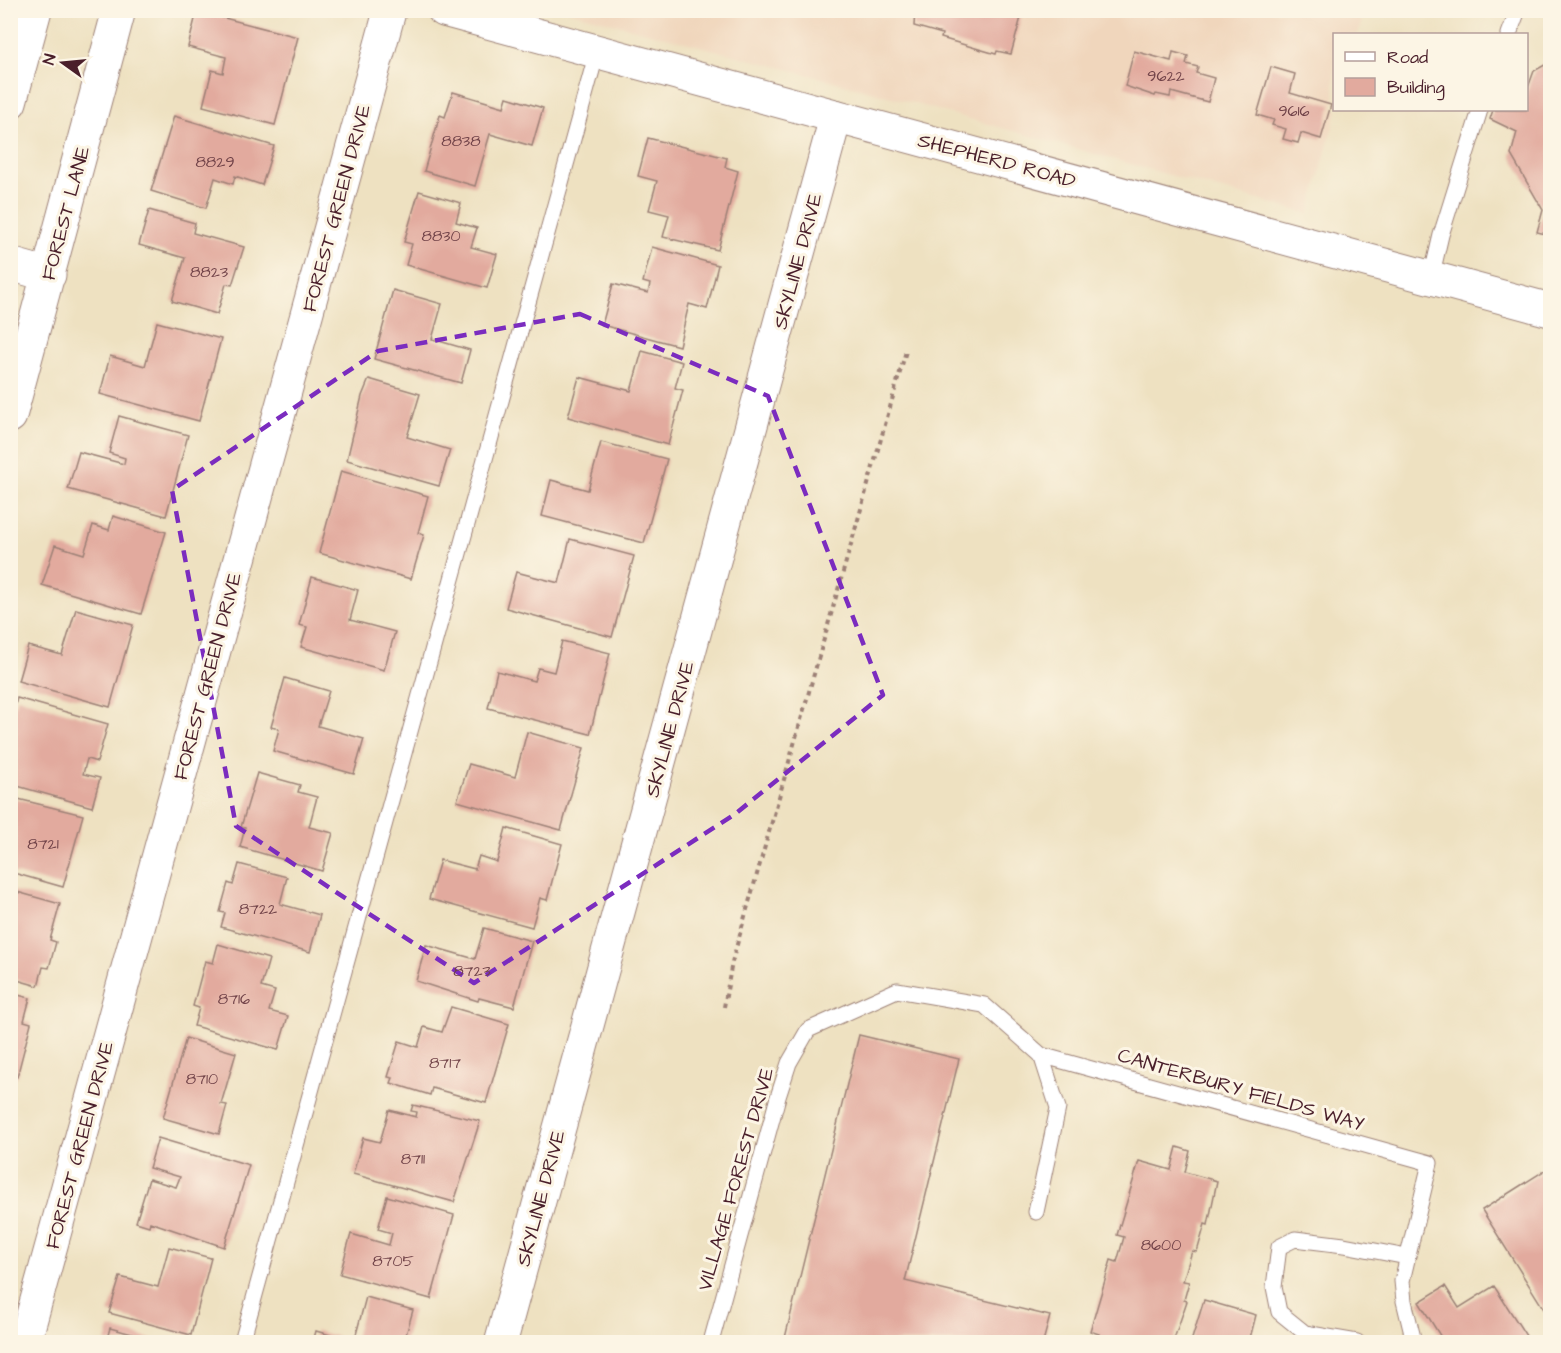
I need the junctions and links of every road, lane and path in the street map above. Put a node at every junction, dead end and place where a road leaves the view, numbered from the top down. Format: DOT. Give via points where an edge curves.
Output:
graph roads {
  1 [pos="35,10"];
  2 [pos="119,10"];
  3 [pos="390,10"];
  4 [pos="444,10"];
  5 [pos="1518,10"];
  6 [pos="1509,33"];
  7 [pos="597,52"];
  8 [pos="10,102"];
  9 [pos="1480,111"];
  10 [pos="836,116"];
  11 [pos="10,264"];
  12 [pos="49,275"];
  13 [pos="1431,278"];
  14 [pos="1551,310"];
  15 [pos="906,351"];
  16 [pos="10,416"];
  17 [pos="724,1007"];
  18 [pos="1041,1055"];
  19 [pos="1036,1212"];
  20 [pos="1407,1257"];
  21 [pos="25,1342"];
  22 [pos="242,1342"];
  23 [pos="501,1342"];
  24 [pos="711,1342"];
  25 [pos="1357,1342"];
  26 [pos="1414,1342"];
  1 -- 8 [label="street"];
  2 -- 12 [label="street, FOREST LANE"];
  3 -- 21 [label="street, FOREST GREEN DRIVE"];
  4 -- 7 [label="street, SHEPHERD ROAD"];
  5 -- 6 [label="lane"];
  7 -- 10 [label="street, SHEPHERD ROAD"];
  7 -- 22 [label="lane"];
  9 -- 13 [label="lane"];
  10 -- 13 [label="street, SHEPHERD ROAD"];
  10 -- 23 [label="street, SKYLINE DRIVE"];
  11 -- 12 [label="street"];
  12 -- 16 [label="street, FOREST LANE"];
  13 -- 14 [label="street, SHEPHERD ROAD"];
  15 -- 17 [label="path" via="732,962"];
  18 -- 19 [label="lane" via="1058,1108"];
  18 -- 20 [label="lane, CANTERBURY FIELDS WAY" via="1430,1163"];
  18 -- 24 [label="lane, VILLAGE FOREST DRIVE" via="984,1005 897,990 808,1030 789,1063 778,1097"];
  20 -- 25 [label="lane" via="1295,1239 1279,1247 1274,1287 1279,1312 1305,1333"];
  20 -- 26 [label="lane" via="1402,1281"];
}
